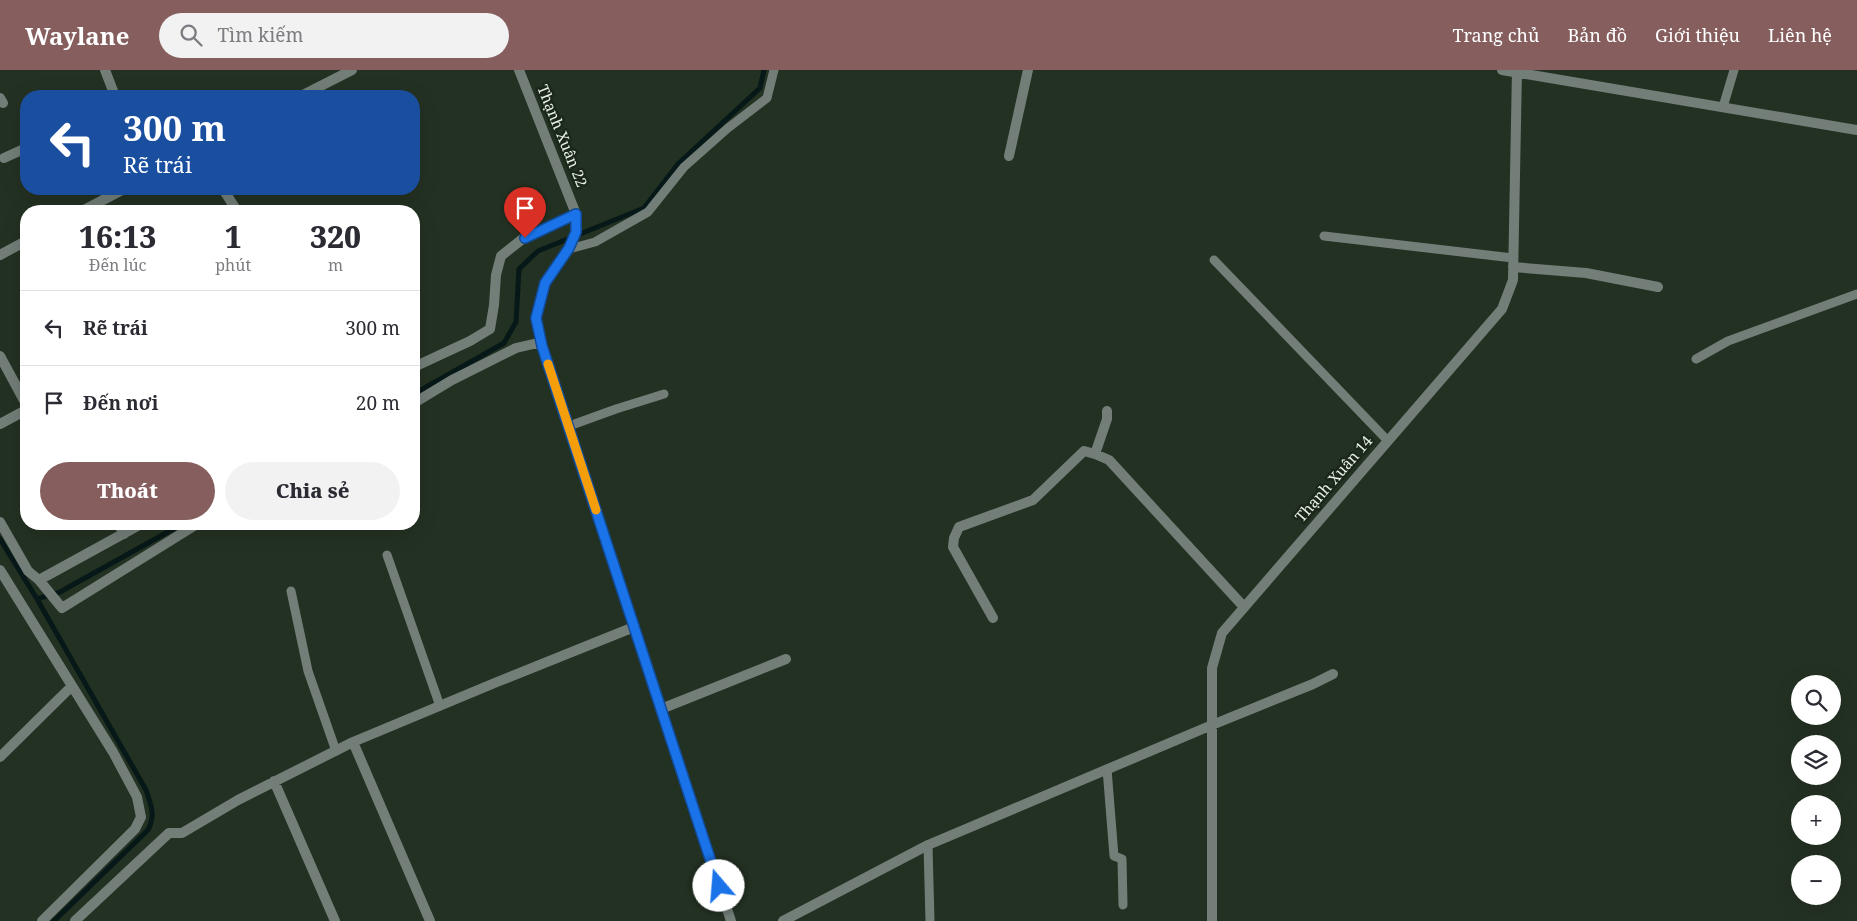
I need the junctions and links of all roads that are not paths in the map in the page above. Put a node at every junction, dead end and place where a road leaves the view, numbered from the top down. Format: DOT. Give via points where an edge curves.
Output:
graph roads {
  1 [pos="105,70"];
  2 [pos="352,70"];
  3 [pos="519,70"];
  4 [pos="774,70"];
  5 [pos="1028,70"];
  6 [pos="1502,70"];
  7 [pos="1734,70"];
  8 [pos="1517,72"];
  9 [pos="113,90"];
  10 [pos="313,90"];
  11 [pos="1723,107"];
  12 [pos="1857,130"];
  13 [pos="20,151"];
  14 [pos="1009,156"];
  15 [pos="4,158"];
  16 [pos="113,195"];
  17 [pos="93,205"];
  18 [pos="576,214"];
  19 [pos="1324,236"];
  20 [pos="20,244"];
  21 [pos="569,248"];
  22 [pos="0,255"];
  23 [pos="1214,260"];
  24 [pos="1513,262"];
  25 [pos="1658,287"];
  26 [pos="1857,294"];
  27 [pos="542,342"];
  28 [pos="0,356"];
  29 [pos="1696,359"];
  30 [pos="420,364"];
  31 [pos="20,393"];
  32 [pos="664,394"];
  33 [pos="420,399"];
  34 [pos="1107,411"];
  35 [pos="20,413"];
  36 [pos="0,424"];
  37 [pos="569,426"];
  38 [pos="1388,441"];
  39 [pos="1095,454"];
  40 [pos="0,522"];
  41 [pos="122,530"];
  42 [pos="131,530"];
  43 [pos="187,530"];
  44 [pos="124,534"];
  45 [pos="386,555"];
  46 [pos="0,570"];
  47 [pos="40,580"];
  48 [pos="291,591"];
  49 [pos="1244,607"];
  50 [pos="993,618"];
  51 [pos="634,627"];
  52 [pos="786,659"];
  53 [pos="1333,674"];
  54 [pos="72,686"];
  55 [pos="440,706"];
  56 [pos="661,709"];
  57 [pos="1212,725"];
  58 [pos="354,742"];
  59 [pos="336,751"];
  60 [pos="0,757"];
  61 [pos="1107,769"];
  62 [pos="274,782"];
  63 [pos="928,845"];
  64 [pos="1123,905"];
  65 [pos="42,921"];
  66 [pos="75,921"];
  67 [pos="335,921"];
  68 [pos="430,921"];
  69 [pos="731,921"];
  70 [pos="783,921"];
  71 [pos="930,921"];
  72 [pos="1212,921"];
  1 -- 9 [label="street"];
  2 -- 10 [label="street"];
  3 -- 18 [label="street, Thạnh Xuân 22"];
  4 -- 21 [label="lane" via="767,98 684,167 648,212 595,242"];
  5 -- 14 [label="street"];
  6 -- 8 [label="street"];
  7 -- 11 [label="lane"];
  8 -- 11 [label="street"];
  8 -- 24 [label="street, Thạnh Xuân 14"];
  11 -- 12 [label="street"];
  13 -- 15 [label="street"];
  16 -- 17 [label="street"];
  18 -- 21 [label="street" via="576,232"];
  18 -- 30 [label="street" via="525,238 501,256 490,329"];
  19 -- 24 [label="lane"];
  20 -- 22 [label="street"];
  21 -- 27 [label="street" via="545,283 536,318"];
  23 -- 38 [label="lane"];
  24 -- 25 [label="street"];
  24 -- 38 [label="street, Thạnh Xuân 14" via="1513,280 1502,309"];
  26 -- 29 [label="lane" via="1728,341"];
  27 -- 33 [label="street" via="516,348"];
  27 -- 37 [label="street"];
  28 -- 31 [label="street"];
  32 -- 37 [label="lane"];
  34 -- 39 [label="street"];
  35 -- 36 [label="street"];
  37 -- 51 [label="street"];
  38 -- 49 [label="street, Thạnh Xuân 14"];
  39 -- 49 [label="street" via="1110,460"];
  39 -- 50 [label="street" via="1084,451 1033,500 959,527 953,547"];
  40 -- 47 [label="street" via="28,571"];
  41 -- 44 [label="street"];
  42 -- 44 [label="street"];
  43 -- 47 [label="street" via="62,608"];
  44 -- 47 [label="street"];
  45 -- 55 [label="lane"];
  46 -- 54 [label="street"];
  48 -- 59 [label="lane" via="308,671"];
  49 -- 57 [label="street, Thạnh Xuân 14" via="1222,633 1212,668"];
  51 -- 55 [label="street"];
  51 -- 56 [label="street"];
  52 -- 56 [label="street"];
  53 -- 57 [label="street"];
  54 -- 60 [label="street"];
  54 -- 65 [label="street" via="137,797 141,817 135,829"];
  55 -- 58 [label="street"];
  56 -- 69 [label="street"];
  57 -- 61 [label="street"];
  57 -- 72 [label="street, Thạnh Xuân 14"];
  58 -- 59 [label="street"];
  58 -- 68 [label="street"];
  59 -- 62 [label="street"];
  61 -- 63 [label="street"];
  61 -- 64 [label="lane" via="1114,856 1122,859"];
  62 -- 66 [label="street" via="182,833 169,833"];
  62 -- 67 [label="street"];
  63 -- 70 [label="street"];
  63 -- 71 [label="lane"];
}
